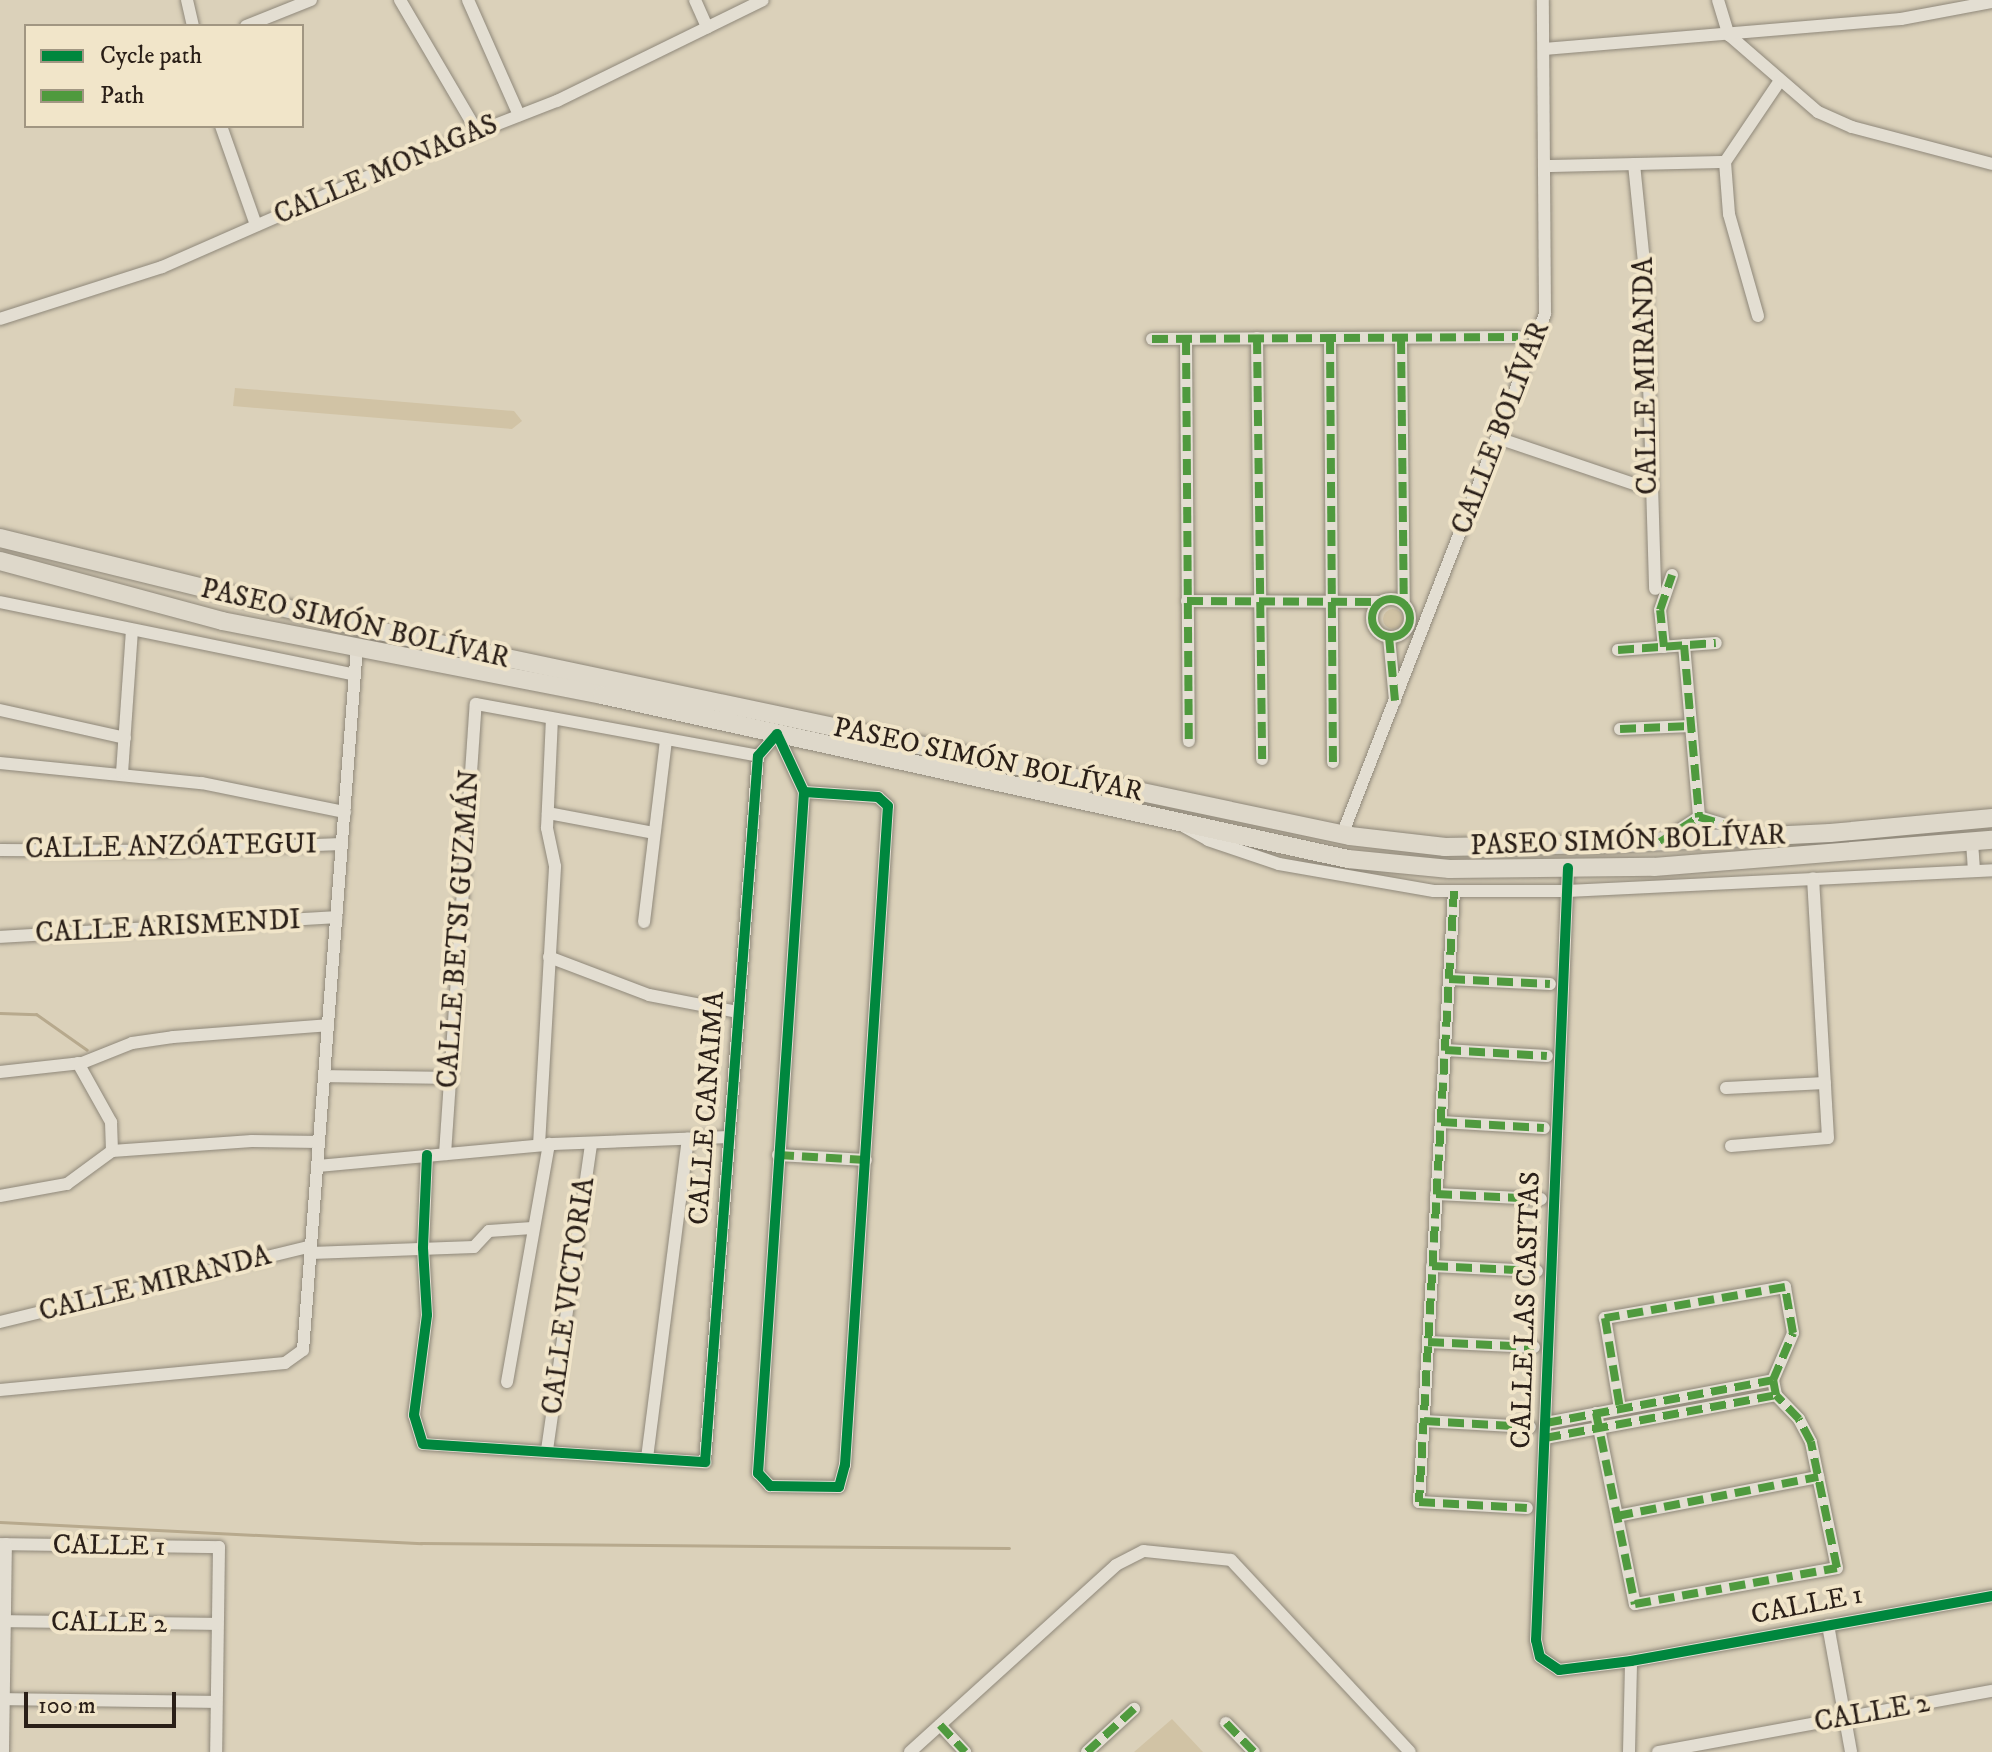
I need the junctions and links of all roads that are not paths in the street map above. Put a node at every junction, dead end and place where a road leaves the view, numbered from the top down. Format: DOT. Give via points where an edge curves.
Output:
graph roads {
  1 [pos="187,0"];
  2 [pos="311,0"];
  3 [pos="400,0"];
  4 [pos="468,0"];
  5 [pos="695,0"];
  6 [pos="763,0"];
  7 [pos="1543,0"];
  8 [pos="1718,0"];
  9 [pos="1992,2"];
  10 [pos="193,24"];
  11 [pos="251,24"];
  12 [pos="707,27"];
  13 [pos="1729,35"];
  14 [pos="1544,49"];
  15 [pos="1779,82"];
  16 [pos="519,115"];
  17 [pos="222,128"];
  18 [pos="477,131"];
  19 [pos="1725,162"];
  20 [pos="1634,164"];
  21 [pos="1992,164"];
  22 [pos="1547,166"];
  23 [pos="256,225"];
  24 [pos="1758,316"];
  25 [pos="0,319"];
  26 [pos="1518,337"];
  27 [pos="1257,338"];
  28 [pos="1330,338"];
  29 [pos="1401,338"];
  30 [pos="1152,339"];
  31 [pos="1186,339"];
  32 [pos="1498,438"];
  33 [pos="1649,489"];
  34 [pos="0,538"];
  35 [pos="0,561"];
  36 [pos="1672,575"];
  37 [pos="1655,589"];
  38 [pos="1187,601"];
  39 [pos="0,602"];
  40 [pos="1381,602"];
  41 [pos="1404,604"];
  42 [pos="132,630"];
  43 [pos="1389,637"];
  44 [pos="1716,643"];
  45 [pos="1684,645"];
  46 [pos="357,647"];
  47 [pos="1664,647"];
  48 [pos="1618,650"];
  49 [pos="355,675"];
  50 [pos="1395,701"];
  51 [pos="0,710"];
  52 [pos="552,719"];
  53 [pos="779,725"];
  54 [pos="1691,726"];
  55 [pos="1620,729"];
  56 [pos="125,738"];
  57 [pos="666,740"];
  58 [pos="1189,741"];
  59 [pos="758,756"];
  60 [pos="1262,759"];
  61 [pos="1333,762"];
  62 [pos="0,763"];
  63 [pos="122,773"];
  64 [pos="804,792"];
  65 [pos="345,812"];
  66 [pos="548,813"];
  67 [pos="1699,817"];
  68 [pos="1992,818"];
  69 [pos="1179,823"];
  70 [pos="654,833"];
  71 [pos="1342,835"];
  72 [pos="1766,837"];
  73 [pos="1992,840"];
  74 [pos="1660,842"];
  75 [pos="1972,842"];
  76 [pos="342,844"];
  77 [pos="0,850"];
  78 [pos="1334,856"];
  79 [pos="1568,868"];
  80 [pos="1992,870"];
  81 [pos="1974,871"];
  82 [pos="1813,878"];
  83 [pos="1454,891"];
  84 [pos="1568,891"];
  85 [pos="336,917"];
  86 [pos="644,922"];
  87 [pos="0,937"];
  88 [pos="549,957"];
  89 [pos="1449,979"];
  90 [pos="1550,984"];
  91 [pos="738,1012"];
  92 [pos="328,1025"];
  93 [pos="1445,1050"];
  94 [pos="1547,1056"];
  95 [pos="78,1063"];
  96 [pos="0,1072"];
  97 [pos="324,1076"];
  98 [pos="448,1078"];
  99 [pos="1825,1083"];
  100 [pos="1726,1088"];
  101 [pos="1441,1122"];
  102 [pos="1544,1128"];
  103 [pos="729,1137"];
  104 [pos="688,1139"];
  105 [pos="319,1142"];
  106 [pos="591,1143"];
  107 [pos="544,1144"];
  108 [pos="1731,1146"];
  109 [pos="112,1151"];
  110 [pos="445,1154"];
  111 [pos="427,1155"];
  112 [pos="778,1155"];
  113 [pos="866,1160"];
  114 [pos="318,1166"];
  115 [pos="1436,1194"];
  116 [pos="0,1196"];
  117 [pos="1541,1199"];
  118 [pos="532,1228"];
  119 [pos="423,1248"];
  120 [pos="311,1250"];
  121 [pos="1432,1266"];
  122 [pos="1537,1271"];
  123 [pos="0,1322"];
  124 [pos="1428,1342"];
  125 [pos="1534,1347"];
  126 [pos="1773,1380"];
  127 [pos="507,1382"];
  128 [pos="0,1390"];
  129 [pos="1776,1395"];
  130 [pos="1620,1409"];
  131 [pos="1596,1413"];
  132 [pos="1424,1421"];
  133 [pos="1546,1423"];
  134 [pos="1530,1427"];
  135 [pos="1599,1428"];
  136 [pos="1545,1438"];
  137 [pos="547,1450"];
  138 [pos="647,1458"];
  139 [pos="1818,1477"];
  140 [pos="1527,1508"];
  141 [pos="1617,1516"];
  142 [pos="3,1544"];
  143 [pos="1992,1596"];
  144 [pos="2,1621"];
  145 [pos="217,1624"];
  146 [pos="1828,1625"];
  147 [pos="1631,1661"];
  148 [pos="1992,1691"];
  149 [pos="2,1699"];
  150 [pos="216,1702"];
  151 [pos="1134,1709"];
  152 [pos="1845,1718"];
  153 [pos="1226,1723"];
  154 [pos="940,1725"];
  155 [pos="3,1752"];
  156 [pos="216,1752"];
  157 [pos="910,1752"];
  158 [pos="965,1752"];
  159 [pos="1087,1752"];
  160 [pos="1254,1752"];
  161 [pos="1410,1752"];
  162 [pos="1629,1752"];
  163 [pos="1658,1752"];
  164 [pos="1851,1752"];
  1 -- 10 [label="street"];
  2 -- 11 [label="street"];
  3 -- 18 [label="street"];
  4 -- 16 [label="street"];
  5 -- 12 [label="street"];
  6 -- 12 [label="street, CALLE MONAGAS"];
  7 -- 14 [label="street, CALLE BOLÍVAR"];
  8 -- 13 [label="street"];
  9 -- 13 [label="street" via="1901,19"];
  12 -- 16 [label="street, CALLE MONAGAS"];
  13 -- 14 [label="street"];
  13 -- 15 [label="street"];
  14 -- 22 [label="street, CALLE BOLÍVAR"];
  15 -- 19 [label="street"];
  15 -- 21 [label="street" via="1818,112 1852,127"];
  16 -- 18 [label="street, CALLE MONAGAS"];
  17 -- 23 [label="street"];
  18 -- 23 [label="street, CALLE MONAGAS"];
  19 -- 20 [label="street"];
  19 -- 24 [label="street" via="1729,214"];
  20 -- 22 [label="street"];
  20 -- 33 [label="street, CALLE MIRANDA" via="1646,282"];
  22 -- 32 [label="street, CALLE BOLÍVAR" via="1545,314"];
  23 -- 25 [label="street, CALLE MONAGAS" via="130,279"];
  26 -- 29 [label="street"];
  27 -- 28 [label="street"];
  27 -- 31 [label="street"];
  27 -- 60 [label="street"];
  28 -- 29 [label="street"];
  28 -- 61 [label="street"];
  29 -- 41 [label="street"];
  30 -- 31 [label="street"];
  31 -- 38 [label="street"];
  32 -- 33 [label="street"];
  32 -- 50 [label="street, CALLE BOLÍVAR"];
  33 -- 37 [label="street, CALLE MIRANDA"];
  34 -- 53 [label="main road, PASEO SIMÓN BOLÍVAR"];
  35 -- 46 [label="main road, PASEO SIMÓN BOLÍVAR" via="194,615"];
  36 -- 47 [label="street" via="1660,610"];
  38 -- 40 [label="street"];
  38 -- 58 [label="street"];
  39 -- 42 [label="street, PASEO SIMÓN BOLÍVAR"];
  40 -- 41 [label="street"];
  40 -- 43 [label="street" via="1373,624"];
  41 -- 43 [label="street" via="1408,626"];
  42 -- 49 [label="street, PASEO SIMÓN BOLÍVAR"];
  42 -- 56 [label="street"];
  43 -- 50 [label="street"];
  44 -- 45 [label="street"];
  45 -- 47 [label="street"];
  45 -- 54 [label="street"];
  46 -- 49 [label="street"];
  46 -- 53 [label="main road, PASEO SIMÓN BOLÍVAR"];
  47 -- 48 [label="street"];
  49 -- 65 [label="street"];
  50 -- 71 [label="street, CALLE BOLÍVAR"];
  51 -- 56 [label="street"];
  52 -- 57 [label="street"];
  52 -- 66 [label="street"];
  52 -- 98 [label="street, CALLE BETSI GUZMÁN" via="476,704"];
  53 -- 59 [label="street"];
  53 -- 64 [label="street"];
  53 -- 69 [label="main road, PASEO SIMÓN BOLÍVAR"];
  53 -- 71 [label="main road, PASEO SIMÓN BOLÍVAR"];
  54 -- 55 [label="street"];
  54 -- 67 [label="street"];
  56 -- 63 [label="street"];
  57 -- 59 [label="street"];
  57 -- 70 [label="street"];
  59 -- 91 [label="street, CALLE CANAIMA"];
  62 -- 63 [label="street"];
  63 -- 65 [label="street"];
  64 -- 112 [label="street"];
  64 -- 113 [label="street" via="878,797 888,803"];
  65 -- 76 [label="street"];
  66 -- 70 [label="street"];
  66 -- 88 [label="street" via="555,866"];
  67 -- 72 [label="street"];
  67 -- 74 [label="street"];
  68 -- 72 [label="main road, PASEO SIMÓN BOLÍVAR"];
  69 -- 78 [label="main road, PASEO SIMÓN BOLÍVAR"];
  69 -- 83 [label="street, PASEO SIMÓN BOLÍVAR" via="1208,840 1279,864"];
  70 -- 86 [label="street"];
  71 -- 74 [label="main road, PASEO SIMÓN BOLÍVAR" via="1461,847"];
  71 -- 78 [label="main road"];
  72 -- 74 [label="main road, PASEO SIMÓN BOLÍVAR"];
  73 -- 75 [label="main road, PASEO SIMÓN BOLÍVAR"];
  75 -- 79 [label="main road, PASEO SIMÓN BOLÍVAR" via="1717,865"];
  75 -- 81 [label="street"];
  76 -- 77 [label="street, CALLE ANZÓATEGUI"];
  76 -- 85 [label="street"];
  78 -- 79 [label="main road, PASEO SIMÓN BOLÍVAR" via="1450,869"];
  79 -- 84 [label="street, CALLE LAS CASITAS"];
  80 -- 81 [label="street, PASEO SIMÓN BOLÍVAR"];
  81 -- 82 [label="street, PASEO SIMÓN BOLÍVAR"];
  82 -- 84 [label="street, PASEO SIMÓN BOLÍVAR"];
  82 -- 99 [label="street"];
  83 -- 84 [label="street, PASEO SIMÓN BOLÍVAR"];
  83 -- 89 [label="street"];
  84 -- 133 [label="street, CALLE LAS CASITAS"];
  85 -- 87 [label="street, CALLE ARISMENDI"];
  85 -- 92 [label="street"];
  88 -- 91 [label="street" via="649,995"];
  88 -- 107 [label="street"];
  89 -- 90 [label="street"];
  89 -- 93 [label="street"];
  91 -- 103 [label="street, CALLE CANAIMA"];
  92 -- 95 [label="street" via="244,1028 132,1043"];
  92 -- 97 [label="street"];
  93 -- 94 [label="street"];
  93 -- 101 [label="street"];
  95 -- 96 [label="street"];
  95 -- 109 [label="street" via="111,1122"];
  97 -- 98 [label="street"];
  97 -- 105 [label="street"];
  98 -- 110 [label="street, CALLE BETSI GUZMÁN"];
  99 -- 100 [label="street"];
  99 -- 108 [label="street" via="1828,1138"];
  101 -- 102 [label="street"];
  101 -- 115 [label="street"];
  103 -- 104 [label="street"];
  103 -- 138 [label="street, CALLE CANAIMA" via="705,1462"];
  104 -- 106 [label="street"];
  104 -- 138 [label="street"];
  105 -- 109 [label="street"];
  105 -- 114 [label="street"];
  106 -- 107 [label="street"];
  106 -- 137 [label="street, CALLE VICTORIA"];
  107 -- 110 [label="street"];
  107 -- 118 [label="street"];
  109 -- 116 [label="street" via="67,1184"];
  110 -- 111 [label="street"];
  111 -- 114 [label="street"];
  111 -- 119 [label="street"];
  112 -- 113 [label="street"];
  112 -- 113 [label="street" via="758,1473 766,1485 816,1489 836,1489 844,1479"];
  114 -- 120 [label="street"];
  115 -- 117 [label="street"];
  115 -- 121 [label="street"];
  118 -- 119 [label="street, CALLE MIRANDA" via="489,1231 474,1247"];
  118 -- 127 [label="street"];
  119 -- 120 [label="street, CALLE MIRANDA"];
  119 -- 137 [label="street" via="427,1315 414,1415 419,1439 430,1448"];
  120 -- 123 [label="street, CALLE MIRANDA"];
  120 -- 128 [label="street" via="305,1345 285,1363"];
  121 -- 122 [label="street"];
  121 -- 124 [label="street"];
  124 -- 125 [label="street"];
  124 -- 132 [label="street"];
  126 -- 129 [label="street"];
  126 -- 130 [label="street"];
  126 -- 130 [label="street" via="1793,1333 1785,1287 1605,1318"];
  129 -- 135 [label="street"];
  129 -- 139 [label="street" via="1805,1427"];
  130 -- 131 [label="street"];
  131 -- 133 [label="street"];
  131 -- 135 [label="street"];
  132 -- 134 [label="street"];
  132 -- 140 [label="street" via="1419,1502"];
  133 -- 136 [label="street, CALLE LAS CASITAS"];
  135 -- 136 [label="street"];
  135 -- 141 [label="street"];
  136 -- 147 [label="street, CALLE LAS CASITAS" via="1538,1652 1554,1669"];
  137 -- 138 [label="street"];
  139 -- 141 [label="street"];
  139 -- 141 [label="street" via="1837,1568 1635,1604"];
  142 -- 144 [label="street"];
  142 -- 145 [label="street, CALLE 1" via="219,1547"];
  143 -- 146 [label="street, CALLE 1"];
  144 -- 145 [label="street, CALLE 2"];
  144 -- 149 [label="street"];
  145 -- 150 [label="street"];
  146 -- 147 [label="street, CALLE 1"];
  146 -- 152 [label="street"];
  147 -- 162 [label="street"];
  148 -- 152 [label="street, CALLE 2"];
  149 -- 150 [label="street"];
  149 -- 155 [label="street"];
  150 -- 156 [label="street"];
  151 -- 159 [label="street"];
  152 -- 163 [label="street, CALLE 2"];
  152 -- 164 [label="street"];
  153 -- 160 [label="street"];
  154 -- 157 [label="street"];
  154 -- 158 [label="street"];
  154 -- 161 [label="street" via="1130,1555 1217,1555 1235,1563"];
}
